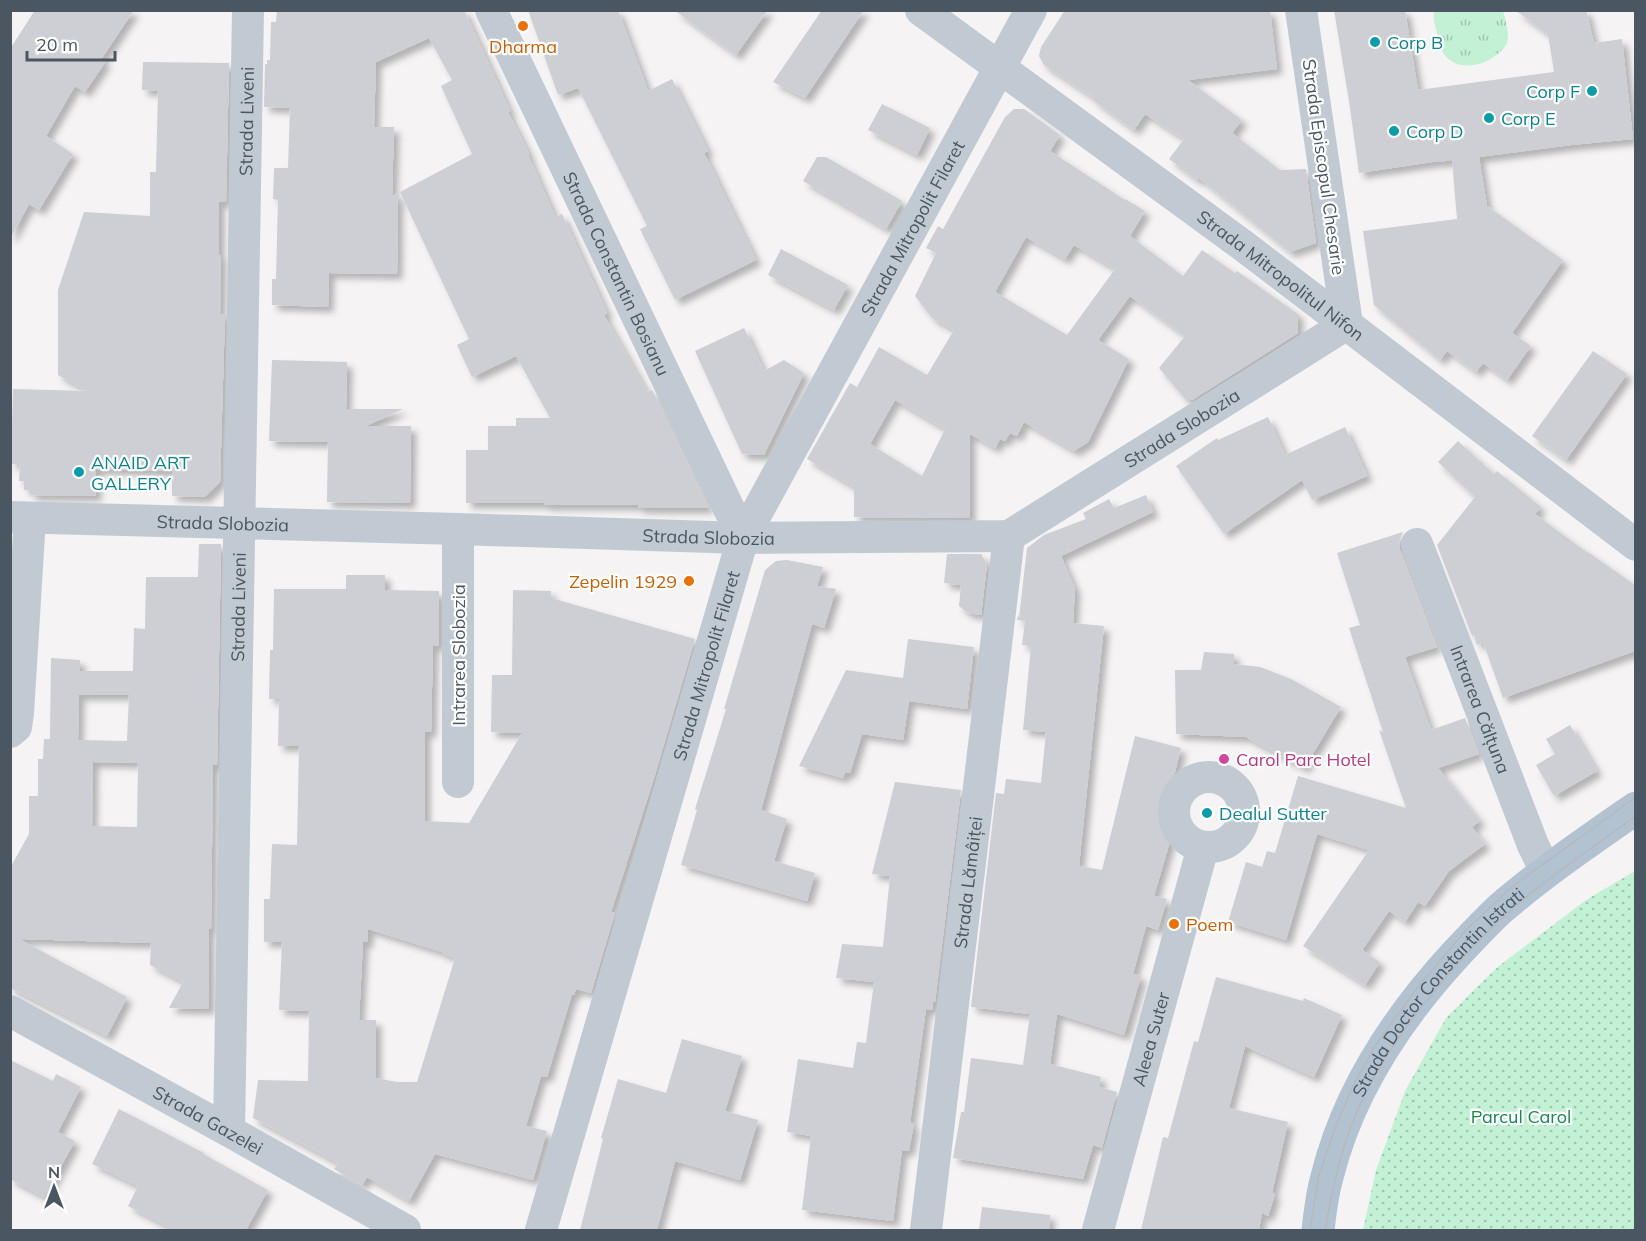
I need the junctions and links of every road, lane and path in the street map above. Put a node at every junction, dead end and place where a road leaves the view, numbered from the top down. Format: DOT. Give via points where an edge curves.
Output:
graph roads {
  1 [pos="248,10"];
  2 [pos="490,10"];
  3 [pos="921,10"];
  4 [pos="1031,10"];
  5 [pos="1300,10"];
  6 [pos="999,68"];
  7 [pos="1347,324"];
  8 [pos="20,517"];
  9 [pos="239,524"];
  10 [pos="458,529"];
  11 [pos="1009,536"];
  12 [pos="743,538"];
  13 [pos="1417,544"];
  14 [pos="1635,545"];
  15 [pos="10,732"];
  16 [pos="458,782"];
  17 [pos="1635,808"];
  18 [pos="1203,847"];
  19 [pos="1546,872"];
  20 [pos="10,1011"];
  21 [pos="229,1131"];
  22 [pos="405,1230"];
  23 [pos="541,1230"];
  24 [pos="926,1230"];
  25 [pos="1098,1230"];
  26 [pos="1318,1230"];
  1 -- 9 [label="street, Strada Liveni"];
  2 -- 12 [label="street, Strada Constantin Bosianu"];
  3 -- 6 [label="street, Strada Mitropolitul Nifon"];
  4 -- 6 [label="street, Strada Mitropolit Filaret"];
  5 -- 7 [label="street, Strada Episcopul Chesarie"];
  6 -- 7 [label="street, Strada Mitropolitul Nifon"];
  6 -- 12 [label="street, Strada Mitropolit Filaret"];
  7 -- 11 [label="street, Strada Slobozia"];
  7 -- 14 [label="street, Strada Mitropolitul Nifon"];
  8 -- 9 [label="street, Strada Slobozia"];
  8 -- 15 [label="street" via="18,713 16,727"];
  9 -- 10 [label="street, Strada Slobozia"];
  9 -- 21 [label="street, Strada Liveni"];
  10 -- 12 [label="street, Strada Slobozia"];
  10 -- 16 [label="street, Intrarea Slobozia"];
  11 -- 12 [label="street, Strada Slobozia"];
  11 -- 24 [label="street, Strada Lămâiței"];
  12 -- 23 [label="street, Strada Mitropolit Filaret"];
  13 -- 19 [label="street, Intrarea Călțuna"];
  17 -- 19 [label="main road, Strada Doctor Constantin Istrati"];
  18 -- 25 [label="street, Aleea Suter"];
  19 -- 26 [label="main road, Strada Doctor Constantin Istrati" via="1465,944 1422,993 1382,1049 1362,1084 1334,1152"];
  20 -- 21 [label="street, Strada Gazelei"];
  21 -- 22 [label="street, Strada Gazelei"];
}
